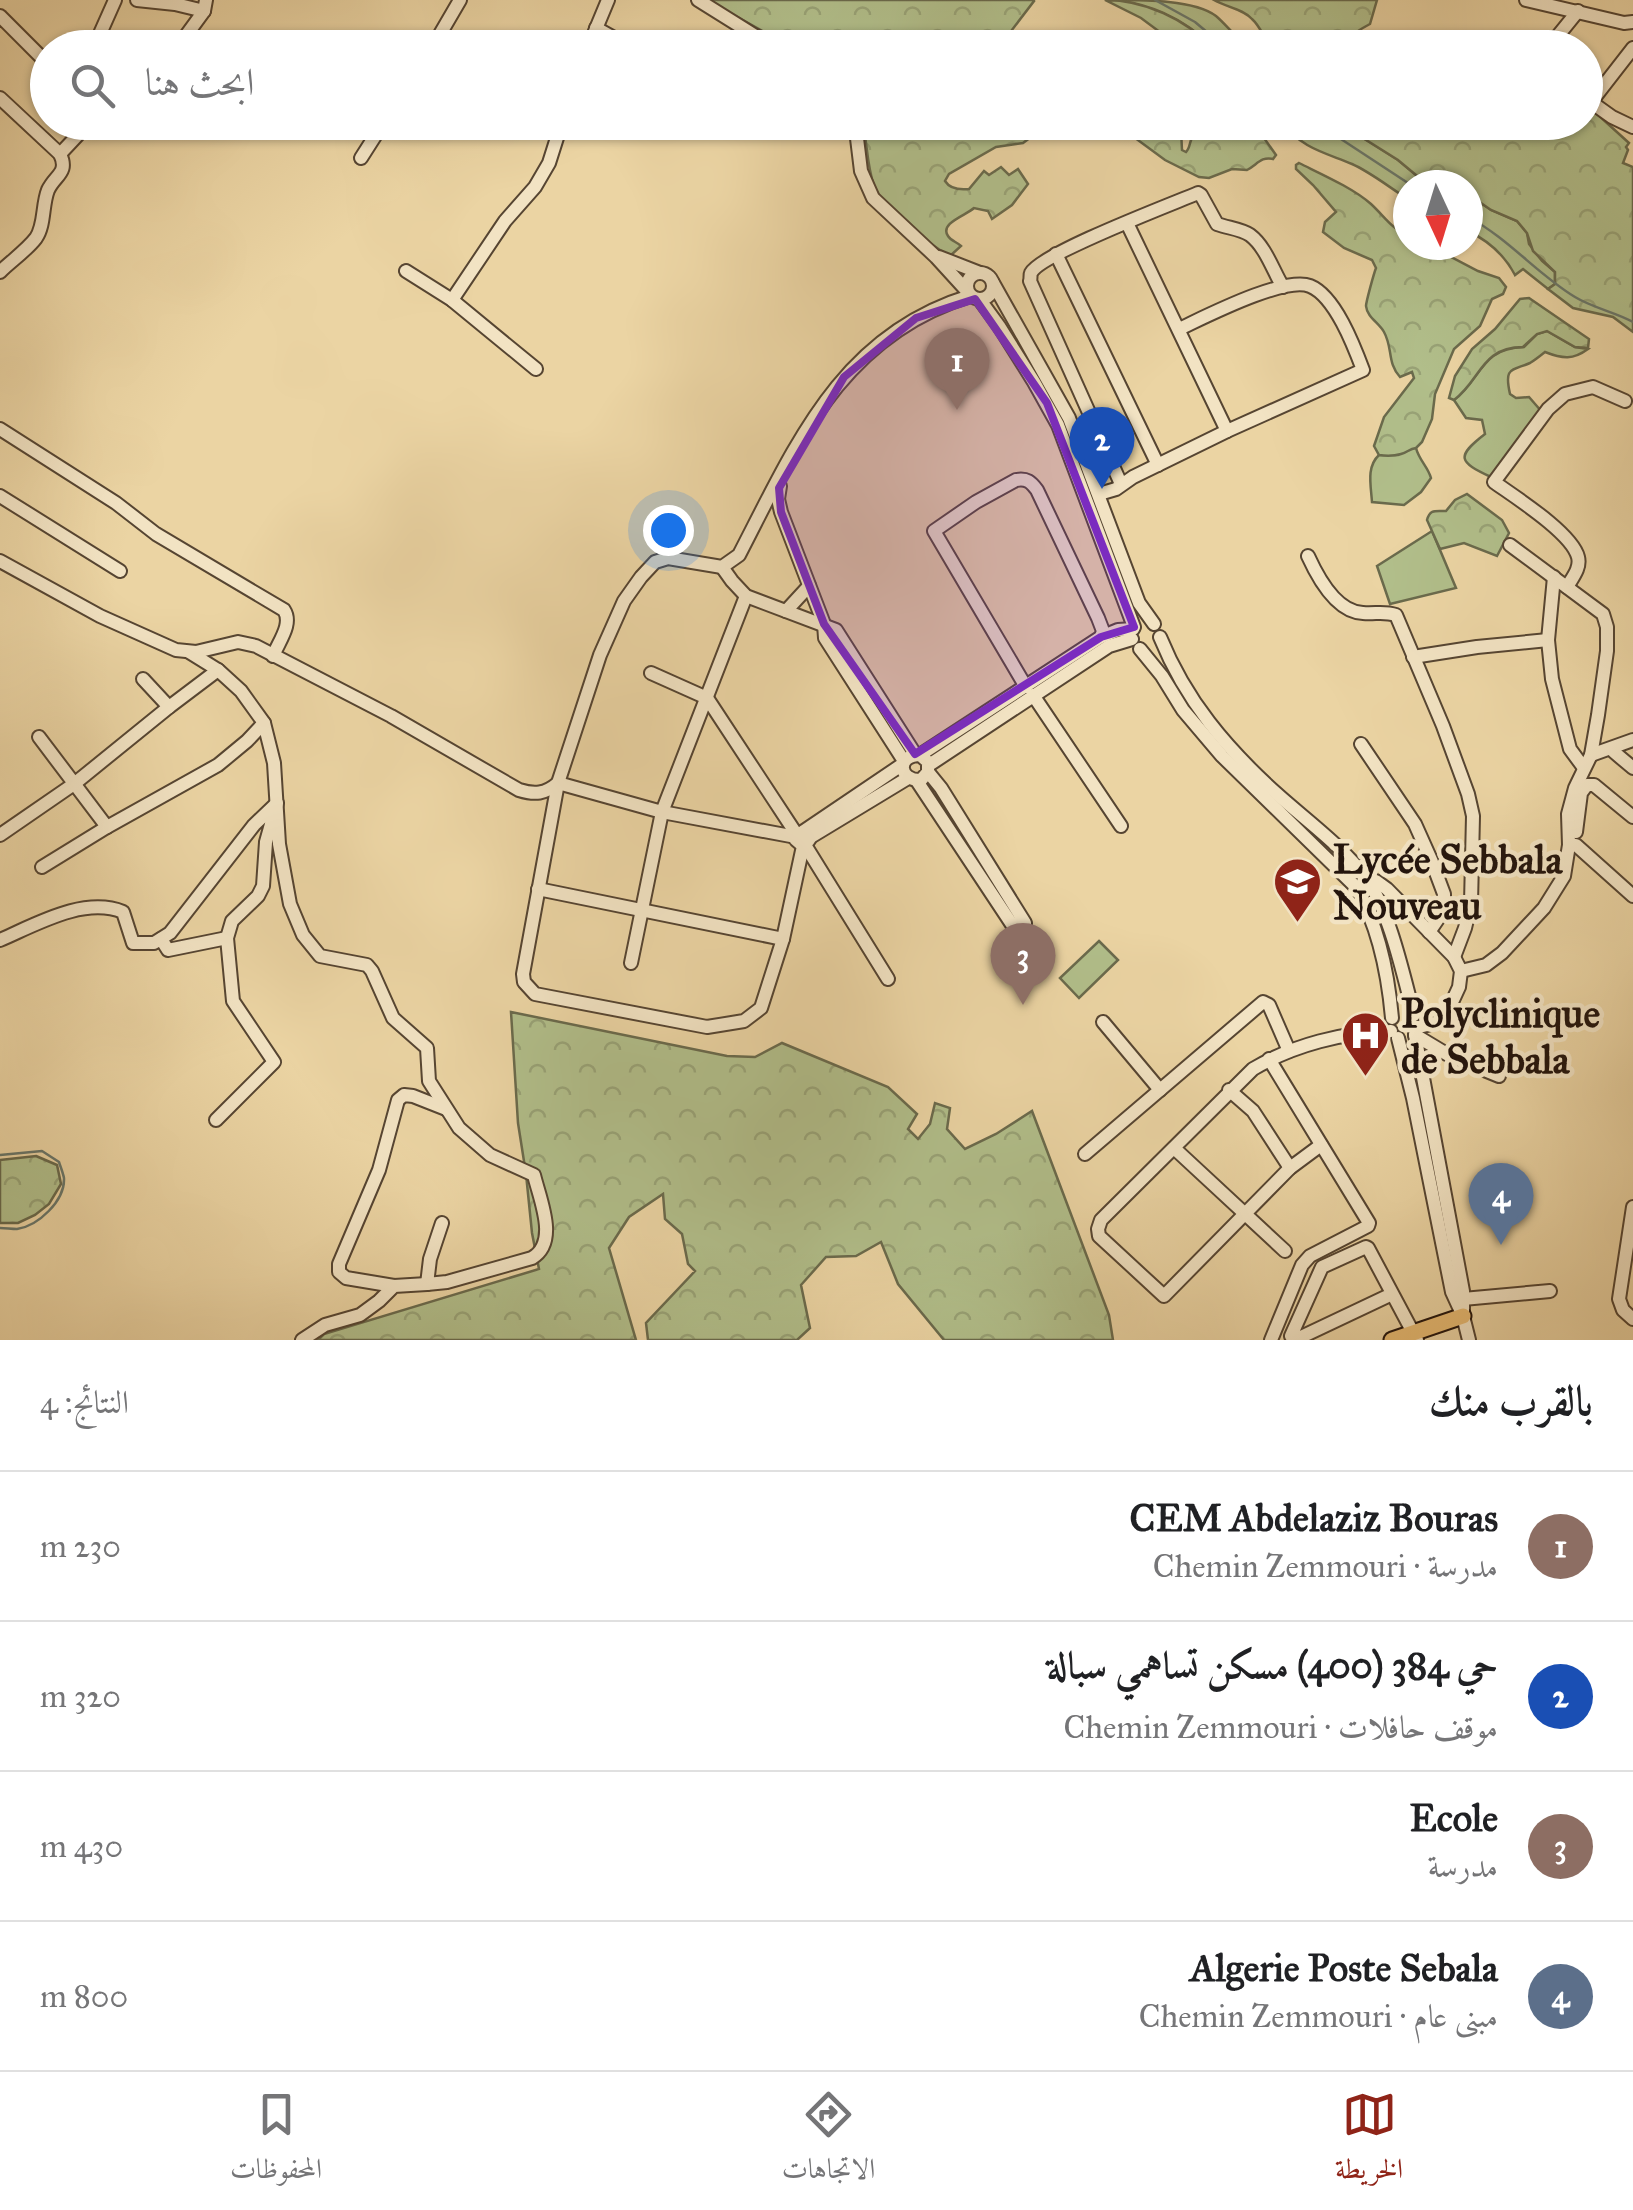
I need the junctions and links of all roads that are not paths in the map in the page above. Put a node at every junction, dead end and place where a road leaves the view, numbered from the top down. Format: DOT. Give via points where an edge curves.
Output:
graph roads {
  1 [pos="115,0"];
  2 [pos="460,0"];
  3 [pos="608,0"];
  4 [pos="698,0"];
  5 [pos="144,1"];
  6 [pos="1536,1"];
  7 [pos="173,2"];
  8 [pos="205,6"];
  9 [pos="1578,11"];
  10 [pos="0,16"];
  11 [pos="1633,22"];
  12 [pos="596,28"];
  13 [pos="102,30"];
  14 [pos="189,30"];
  15 [pos="442,30"];
  16 [pos="600,30"];
  17 [pos="746,30"];
  18 [pos="1563,30"];
  19 [pos="30,46"];
  20 [pos="1633,48"];
  21 [pos="1603,83"];
  22 [pos="0,98"];
  23 [pos="1603,111"];
  24 [pos="30,126"];
  25 [pos="1633,128"];
  26 [pos="45,140"];
  27 [pos="73,140"];
  28 [pos="373,140"];
  29 [pos="556,140"];
  30 [pos="858,140"];
  31 [pos="60,154"];
  32 [pos="362,158"];
  33 [pos="1127,223"];
  34 [pos="1056,254"];
  35 [pos="936,257"];
  36 [pos="406,271"];
  37 [pos="0,272"];
  38 [pos="980,273"];
  39 [pos="993,283"];
  40 [pos="1283,287"];
  41 [pos="972,296"];
  42 [pos="452,300"];
  43 [pos="1179,329"];
  44 [pos="536,370"];
  45 [pos="1625,401"];
  46 [pos="0,429"];
  47 [pos="1227,431"];
  48 [pos="1158,465"];
  49 [pos="782,472"];
  50 [pos="1121,484"];
  51 [pos="1099,494"];
  52 [pos="0,496"];
  53 [pos="1510,545"];
  54 [pos="1308,556"];
  55 [pos="0,561"];
  56 [pos="722,567"];
  57 [pos="120,571"];
  58 [pos="1554,577"];
  59 [pos="809,586"];
  60 [pos="1567,587"];
  61 [pos="746,596"];
  62 [pos="786,610"];
  63 [pos="824,624"];
  64 [pos="1157,630"];
  65 [pos="1135,636"];
  66 [pos="1101,637"];
  67 [pos="1548,640"];
  68 [pos="189,652"];
  69 [pos="272,656"];
  70 [pos="1413,657"];
  71 [pos="218,670"];
  72 [pos="651,673"];
  73 [pos="143,679"];
  74 [pos="1030,691"];
  75 [pos="706,698"];
  76 [pos="168,707"];
  77 [pos="264,723"];
  78 [pos="39,737"];
  79 [pos="1633,740"];
  80 [pos="1361,744"];
  81 [pos="1614,752"];
  82 [pos="1587,761"];
  83 [pos="916,766"];
  84 [pos="1633,768"];
  85 [pos="558,783"];
  86 [pos="74,784"];
  87 [pos="276,803"];
  88 [pos="662,812"];
  89 [pos="1633,817"];
  90 [pos="1121,826"];
  91 [pos="107,827"];
  92 [pos="0,835"];
  93 [pos="802,839"];
  94 [pos="1573,845"];
  95 [pos="42,866"];
  96 [pos="1366,879"];
  97 [pos="538,890"];
  98 [pos="1633,896"];
  99 [pos="642,910"];
  100 [pos="1429,932"];
  101 [pos="227,938"];
  102 [pos="783,938"];
  103 [pos="162,939"];
  104 [pos="0,940"];
  105 [pos="1454,957"];
  106 [pos="631,963"];
  107 [pos="1461,971"];
  108 [pos="888,979"];
  109 [pos="1103,1022"];
  110 [pos="1416,1025"];
  111 [pos="1394,1029"];
  112 [pos="1289,1050"];
  113 [pos="1269,1059"];
  114 [pos="1499,1076"];
  115 [pos="1160,1090"];
  116 [pos="1230,1090"];
  117 [pos="446,1109"];
  118 [pos="216,1120"];
  119 [pos="1322,1145"];
  120 [pos="1174,1148"];
  121 [pos="1085,1154"];
  122 [pos="1290,1168"];
  123 [pos="1633,1207"];
  124 [pos="1244,1213"];
  125 [pos="442,1223"];
  126 [pos="1285,1251"];
  127 [pos="428,1284"];
  128 [pos="394,1286"];
  129 [pos="1550,1291"];
  130 [pos="1392,1294"];
  131 [pos="1465,1319"];
  132 [pos="1633,1320"];
  133 [pos="1415,1338"];
  134 [pos="302,1340"];
  135 [pos="1272,1340"];
  136 [pos="1392,1340"];
  1 -- 13 [label="street"];
  2 -- 15 [label="street"];
  3 -- 12 [label="street"];
  4 -- 17 [label="street"];
  5 -- 7 [label="street"];
  6 -- 9 [label="street"];
  7 -- 8 [label="street"];
  8 -- 14 [label="street"];
  9 -- 11 [label="street"];
  9 -- 18 [label="street"];
  10 -- 19 [label="street"];
  12 -- 16 [label="street"];
  20 -- 21 [label="street"];
  22 -- 24 [label="street"];
  23 -- 25 [label="street"];
  26 -- 31 [label="street"];
  27 -- 31 [label="street"];
  28 -- 32 [label="street"];
  29 -- 42 [label="street" via="535,188"];
  30 -- 35 [label="street" via="868,190"];
  31 -- 37 [label="street" via="62,170 46,195 35,239"];
  33 -- 34 [label="street"];
  33 -- 40 [label="street" via="1200,194 1217,224 1259,244"];
  33 -- 43 [label="street"];
  34 -- 48 [label="street"];
  34 -- 50 [label="street" via="1030,280"];
  35 -- 38 [label="street"];
  35 -- 41 [label="street"];
  36 -- 42 [label="street"];
  38 -- 39 [label="street"];
  38 -- 41 [label="street" via="966,286"];
  39 -- 41 [label="street" via="988,296"];
  39 -- 51 [label="street" via="1058,394"];
  40 -- 43 [label="street"];
  40 -- 47 [label="street" via="1305,284 1330,302 1364,370"];
  41 -- 49 [label="street" via="900,328 844,377"];
  41 -- 65 [label="street" via="1000,326 1052,414"];
  42 -- 44 [label="street"];
  43 -- 47 [label="street"];
  45 -- 60 [label="street" via="1593,386 1565,394 1494,482 1550,522 1576,552 1578,567"];
  46 -- 69 [label="street" via="284,610 288,624"];
  47 -- 48 [label="street"];
  48 -- 50 [label="street"];
  49 -- 56 [label="street" via="739,555"];
  49 -- 59 [label="street" via="781,512"];
  50 -- 51 [label="street"];
  51 -- 64 [label="street" via="1139,603"];
  52 -- 57 [label="street"];
  53 -- 58 [label="street"];
  54 -- 70 [label="street" via="1350,610 1396,615"];
  55 -- 68 [label="street" via="100,616"];
  56 -- 61 [label="street"];
  56 -- 85 [label="street" via="668,558 641,577 600,654"];
  58 -- 60 [label="street"];
  58 -- 67 [label="street"];
  59 -- 62 [label="street"];
  59 -- 63 [label="street"];
  60 -- 82 [label="street" via="1603,614 1608,627"];
  61 -- 62 [label="street"];
  61 -- 75 [label="street"];
  62 -- 63 [label="street"];
  63 -- 83 [label="street" via="825,638"];
  64 -- 65 [label="street" via="1143,622"];
  64 -- 65 [label="street" via="1153,648"];
  64 -- 96 [label="street" via="1215,732"];
  65 -- 66 [label="street" via="1118,630"];
  65 -- 74 [label="street"];
  65 -- 111 [label="street" via="1222,756 1356,888 1376,934"];
  66 -- 74 [label="street"];
  66 -- 74 [label="street" via="1098,618 1031,482 1016,480 934,531"];
  67 -- 70 [label="street"];
  67 -- 82 [label="street" via="1570,750"];
  68 -- 69 [label="street" via="238,642"];
  68 -- 71 [label="street"];
  69 -- 85 [label="street" via="518,790 536,794"];
  70 -- 105 [label="street" via="1473,816 1470,903"];
  71 -- 76 [label="street"];
  71 -- 77 [label="street"];
  72 -- 75 [label="street"];
  73 -- 76 [label="street"];
  74 -- 83 [label="street"];
  74 -- 90 [label="street"];
  75 -- 88 [label="street"];
  75 -- 93 [label="street"];
  76 -- 86 [label="street"];
  77 -- 87 [label="street"];
  77 -- 91 [label="street" via="218,765"];
  78 -- 86 [label="street"];
  79 -- 82 [label="street"];
  80 -- 100 [label="street" via="1415,824 1444,894 1444,910"];
  81 -- 84 [label="street"];
  82 -- 94 [label="street" via="1568,814"];
  83 -- 83 [label="street" via="1015,929 1025,923 941,788"];
  83 -- 93 [label="street"];
  85 -- 88 [label="street"];
  85 -- 97 [label="street"];
  86 -- 91 [label="street"];
  86 -- 92 [label="street"];
  87 -- 101 [label="street" via="263,886 232,921"];
  87 -- 103 [label="street"];
  87 -- 117 [label="street" via="290,904 303,935 320,956 367,965 393,1018 427,1048 429,1081"];
  88 -- 93 [label="street"];
  88 -- 99 [label="street"];
  89 -- 94 [label="street" via="1587,785"];
  91 -- 95 [label="street"];
  93 -- 102 [label="street"];
  93 -- 108 [label="street"];
  94 -- 98 [label="street"];
  94 -- 107 [label="street" via="1544,908 1502,953"];
  96 -- 100 [label="street" via="1387,889"];
  96 -- 110 [label="street" via="1389,929"];
  97 -- 99 [label="street"];
  97 -- 102 [label="street" via="523,974 535,994 707,1028 740,1022 761,1008"];
  99 -- 102 [label="street"];
  99 -- 106 [label="street"];
  100 -- 105 [label="street"];
  101 -- 103 [label="street" via="168,950"];
  101 -- 118 [label="street" via="233,1001 274,1062"];
  103 -- 104 [label="street" via="133,943 123,912 103,908 56,916"];
  105 -- 107 [label="street"];
  107 -- 110 [label="street" via="1442,1019"];
  109 -- 115 [label="street"];
  110 -- 111 [label="street" via="1407,1040"];
  110 -- 111 [label="street" via="1402,1011"];
  110 -- 114 [label="street" via="1450,1056"];
  110 -- 131 [label="street"];
  111 -- 112 [label="street"];
  111 -- 131 [label="street" via="1452,1292"];
  112 -- 113 [label="street"];
  112 -- 115 [label="street" via="1263,1002"];
  113 -- 116 [label="street"];
  113 -- 119 [label="street"];
  115 -- 121 [label="street"];
  116 -- 120 [label="street"];
  116 -- 122 [label="street" via="1253,1111"];
  117 -- 127 [label="street" via="490,1156 534,1175 545,1246 532,1258"];
  117 -- 128 [label="street" via="413,1096 398,1100 379,1170 340,1264 346,1278"];
  119 -- 122 [label="street"];
  119 -- 135 [label="street" via="1368,1224 1302,1265"];
  120 -- 124 [label="street"];
  120 -- 124 [label="street" via="1101,1220 1105,1244 1164,1296"];
  122 -- 124 [label="street"];
  123 -- 132 [label="street" via="1619,1299"];
  124 -- 126 [label="street"];
  125 -- 127 [label="street"];
  127 -- 128 [label="street"];
  128 -- 134 [label="street" via="360,1314"];
  129 -- 131 [label="street"];
  130 -- 130 [label="street" via="1363,1247 1322,1266 1292,1336"];
  130 -- 133 [label="street"];
  131 -- 133 [label="main road"];
  133 -- 136 [label="main road"];
}
